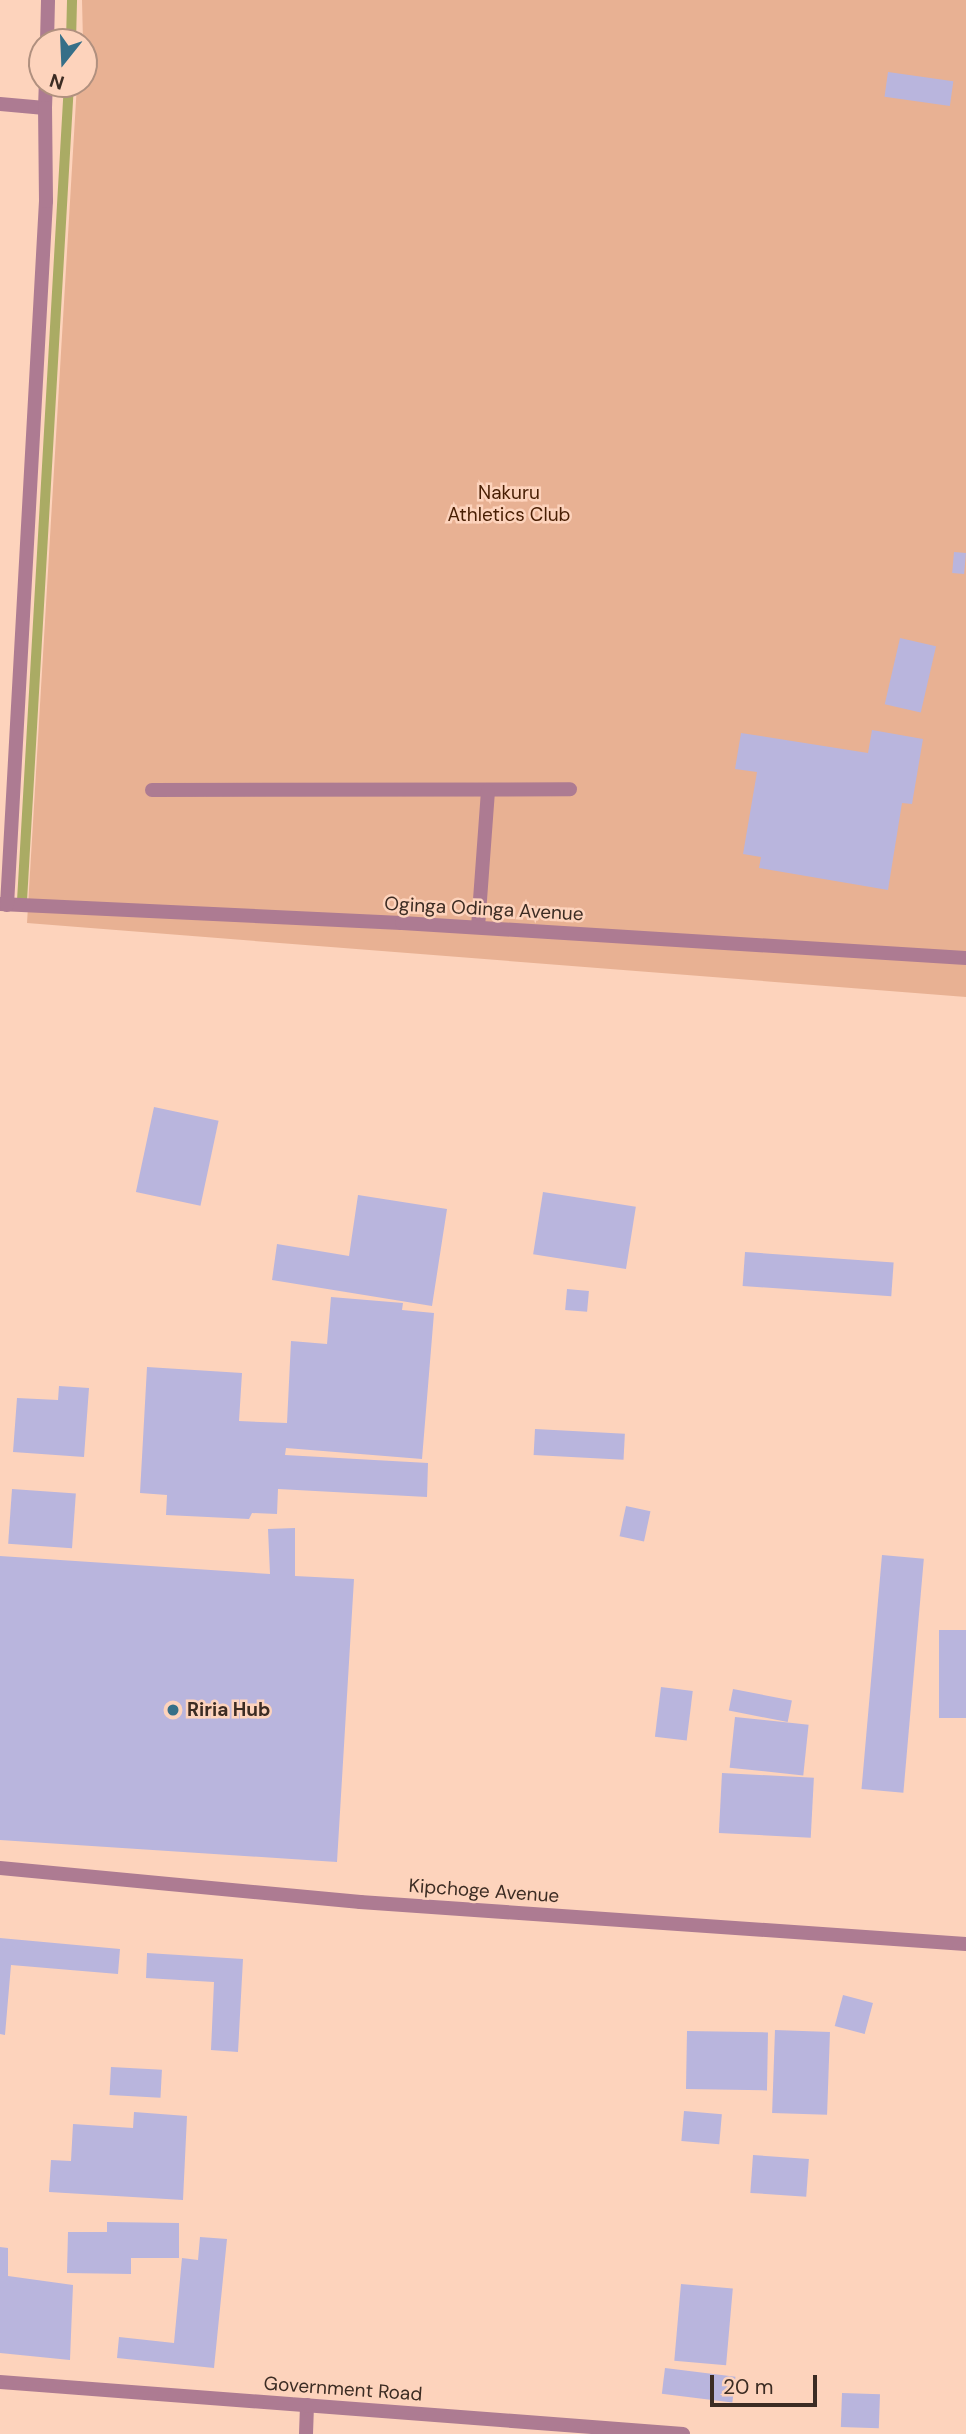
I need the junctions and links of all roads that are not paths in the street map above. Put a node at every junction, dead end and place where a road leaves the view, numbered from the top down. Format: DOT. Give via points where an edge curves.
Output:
graph roads {
  1 [pos="48,0"];
  2 [pos="47,28"];
  3 [pos="45,98"];
  4 [pos="0,104"];
  5 [pos="45,108"];
  6 [pos="570,789"];
  7 [pos="152,790"];
  8 [pos="488,790"];
  9 [pos="3,904"];
  10 [pos="478,928"];
  11 [pos="966,958"];
  12 [pos="0,1868"];
  13 [pos="966,1944"];
  14 [pos="0,2382"];
  15 [pos="307,2405"];
  16 [pos="306,2434"];
  17 [pos="683,2434"];
  1 -- 2 [label="street"];
  3 -- 5 [label="street"];
  4 -- 5 [label="street"];
  5 -- 9 [label="street" via="46,201"];
  6 -- 8 [label="street"];
  7 -- 8 [label="street"];
  8 -- 10 [label="street"];
  9 -- 10 [label="street, Oginga Odinga Avenue"];
  10 -- 11 [label="street, Oginga Odinga Avenue"];
  12 -- 13 [label="street, Kipchoge Avenue" via="360,1902"];
  14 -- 15 [label="street, Government Road"];
  15 -- 16 [label="street"];
  15 -- 17 [label="street, Government Road"];
}
